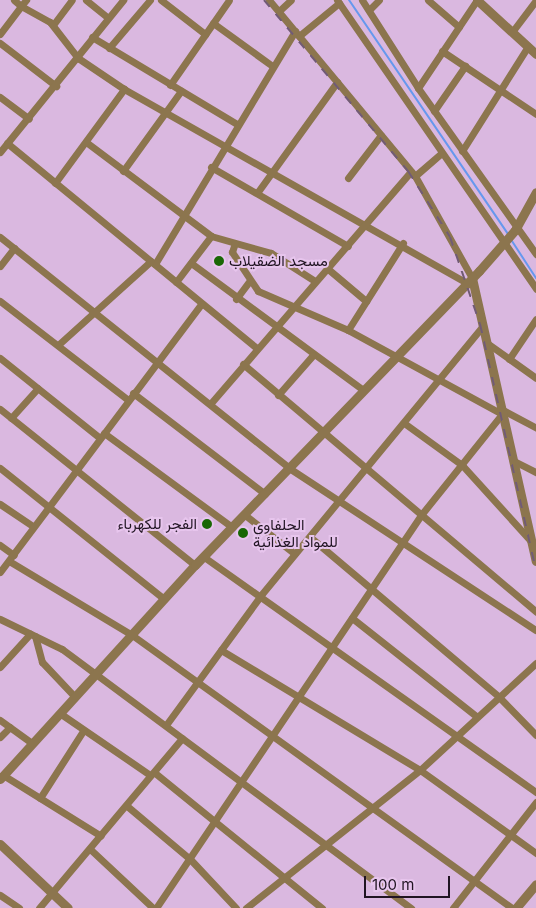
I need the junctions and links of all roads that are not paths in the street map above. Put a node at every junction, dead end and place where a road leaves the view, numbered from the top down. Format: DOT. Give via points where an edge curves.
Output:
graph roads {
  1 [pos="14,0"];
  2 [pos="72,0"];
  3 [pos="86,0"];
  4 [pos="123,0"];
  5 [pos="150,0"];
  6 [pos="161,0"];
  7 [pos="229,0"];
  8 [pos="269,0"];
  9 [pos="291,0"];
  10 [pos="362,0"];
  11 [pos="379,0"];
  12 [pos="428,0"];
  13 [pos="536,0"];
  14 [pos="338,2"];
  15 [pos="482,2"];
  16 [pos="24,3"];
  17 [pos="369,10"];
  18 [pos="279,11"];
  19 [pos="108,18"];
  20 [pos="213,23"];
  21 [pos="53,25"];
  22 [pos="459,27"];
  23 [pos="512,32"];
  24 [pos="297,33"];
  25 [pos="0,34"];
  26 [pos="204,34"];
  27 [pos="92,38"];
  28 [pos="0,43"];
  29 [pos="528,46"];
  30 [pos="110,48"];
  31 [pos="442,51"];
  32 [pos="536,53"];
  33 [pos="78,58"];
  34 [pos="271,66"];
  35 [pos="465,66"];
  36 [pos="337,82"];
  37 [pos="170,85"];
  38 [pos="56,86"];
  39 [pos="418,88"];
  40 [pos="124,89"];
  41 [pos="498,89"];
  42 [pos="181,91"];
  43 [pos="0,98"];
  44 [pos="434,111"];
  45 [pos="165,114"];
  46 [pos="536,114"];
  47 [pos="29,119"];
  48 [pos="237,124"];
  49 [pos="381,135"];
  50 [pos="7,142"];
  51 [pos="86,142"];
  52 [pos="224,146"];
  53 [pos="1,150"];
  54 [pos="462,151"];
  55 [pos="441,153"];
  56 [pos="211,167"];
  57 [pos="124,171"];
  58 [pos="272,172"];
  59 [pos="413,174"];
  60 [pos="348,178"];
  61 [pos="54,183"];
  62 [pos="536,192"];
  63 [pos="257,193"];
  64 [pos="532,207"];
  65 [pos="182,217"];
  66 [pos="368,223"];
  67 [pos="516,229"];
  68 [pos="211,236"];
  69 [pos="0,237"];
  70 [pos="235,243"];
  71 [pos="402,243"];
  72 [pos="504,243"];
  73 [pos="348,246"];
  74 [pos="14,248"];
  75 [pos="536,254"];
  76 [pos="153,263"];
  77 [pos="191,263"];
  78 [pos="0,266"];
  79 [pos="328,269"];
  80 [pos="315,281"];
  81 [pos="470,281"];
  82 [pos="176,282"];
  83 [pos="249,282"];
  84 [pos="536,289"];
  85 [pos="236,299"];
  86 [pos="0,301"];
  87 [pos="366,301"];
  88 [pos="201,304"];
  89 [pos="292,304"];
  90 [pos="96,310"];
  91 [pos="536,319"];
  92 [pos="275,325"];
  93 [pos="484,326"];
  94 [pos="348,330"];
  95 [pos="487,343"];
  96 [pos="58,345"];
  97 [pos="257,348"];
  98 [pos="313,354"];
  99 [pos="396,355"];
  100 [pos="0,358"];
  101 [pos="509,359"];
  102 [pos="159,360"];
  103 [pos="243,364"];
  104 [pos="536,378"];
  105 [pos="440,381"];
  106 [pos="38,388"];
  107 [pos="362,390"];
  108 [pos="133,393"];
  109 [pos="278,395"];
  110 [pos="128,400"];
  111 [pos="211,403"];
  112 [pos="1,412"];
  113 [pos="502,412"];
  114 [pos="11,418"];
  115 [pos="404,423"];
  116 [pos="536,428"];
  117 [pos="323,433"];
  118 [pos="102,435"];
  119 [pos="514,461"];
  120 [pos="462,465"];
  121 [pos="0,468"];
  122 [pos="290,468"];
  123 [pos="366,468"];
  124 [pos="74,472"];
  125 [pos="536,472"];
  126 [pos="265,494"];
  127 [pos="338,502"];
  128 [pos="0,504"];
  129 [pos="48,504"];
  130 [pos="245,515"];
  131 [pos="421,515"];
  132 [pos="33,526"];
  133 [pos="232,527"];
  134 [pos="310,537"];
  135 [pos="533,537"];
  136 [pos="402,544"];
  137 [pos="0,545"];
  138 [pos="295,554"];
  139 [pos="204,557"];
  140 [pos="11,558"];
  141 [pos="536,560"];
  142 [pos="195,565"];
  143 [pos="0,572"];
  144 [pos="371,590"];
  145 [pos="261,595"];
  146 [pos="164,599"];
  147 [pos="536,612"];
  148 [pos="352,618"];
  149 [pos="0,619"];
  150 [pos="536,630"];
  151 [pos="32,635"];
  152 [pos="132,635"];
  153 [pos="333,646"];
  154 [pos="221,650"];
  155 [pos="536,663"];
  156 [pos="0,667"];
  157 [pos="96,674"];
  158 [pos="198,682"];
  159 [pos="300,696"];
  160 [pos="75,697"];
  161 [pos="498,697"];
  162 [pos="60,714"];
  163 [pos="476,716"];
  164 [pos="0,720"];
  165 [pos="166,725"];
  166 [pos="10,727"];
  167 [pos="83,732"];
  168 [pos="274,734"];
  169 [pos="455,735"];
  170 [pos="536,735"];
  171 [pos="0,737"];
  172 [pos="182,738"];
  173 [pos="32,743"];
  174 [pos="420,770"];
  175 [pos="153,774"];
  176 [pos="1,777"];
  177 [pos="241,782"];
  178 [pos="534,789"];
  179 [pos="40,798"];
  180 [pos="536,802"];
  181 [pos="127,806"];
  182 [pos="373,808"];
  183 [pos="215,820"];
  184 [pos="510,834"];
  185 [pos="101,836"];
  186 [pos="326,843"];
  187 [pos="0,844"];
  188 [pos="90,849"];
  189 [pos="536,853"];
  190 [pos="190,859"];
  191 [pos="284,877"];
  192 [pos="474,881"];
  193 [pos="536,884"];
  194 [pos="0,894"];
  195 [pos="53,894"];
  196 [pos="18,908"];
  197 [pos="39,908"];
  198 [pos="68,908"];
  199 [pos="155,908"];
  200 [pos="236,908"];
  201 [pos="246,908"];
  202 [pos="322,908"];
  203 [pos="411,908"];
  204 [pos="453,908"];
  205 [pos="514,908"];
  1 -- 16 [label="street"];
  2 -- 21 [label="street"];
  3 -- 19 [label="street"];
  4 -- 19 [label="street"];
  5 -- 30 [label="street"];
  6 -- 26 [label="street"];
  7 -- 20 [label="street"];
  8 -- 18 [label="street"];
  9 -- 18 [label="street"];
  10 -- 17 [label="street"];
  11 -- 17 [label="street"];
  12 -- 22 [label="street"];
  13 -- 23 [label="street"];
  14 -- 24 [label="street"];
  14 -- 55 [label="street"];
  15 -- 22 [label="street"];
  15 -- 23 [label="street"];
  16 -- 21 [label="street"];
  16 -- 25 [label="street"];
  17 -- 39 [label="street"];
  18 -- 24 [label="street"];
  19 -- 27 [label="street"];
  20 -- 26 [label="street"];
  20 -- 34 [label="street"];
  21 -- 33 [label="street"];
  22 -- 31 [label="street"];
  23 -- 29 [label="street"];
  24 -- 34 [label="street"];
  24 -- 36 [label="street"];
  26 -- 37 [label="street"];
  27 -- 30 [label="street"];
  27 -- 33 [label="street"];
  28 -- 38 [label="street"];
  29 -- 32 [label="street"];
  29 -- 41 [label="street"];
  30 -- 37 [label="street"];
  31 -- 35 [label="street"];
  31 -- 39 [label="street"];
  33 -- 38 [label="street"];
  33 -- 40 [label="street"];
  34 -- 48 [label="street"];
  35 -- 41 [label="street"];
  35 -- 44 [label="street"];
  36 -- 49 [label="street"];
  36 -- 58 [label="street"];
  37 -- 42 [label="street"];
  38 -- 47 [label="street"];
  39 -- 44 [label="street"];
  40 -- 45 [label="street"];
  40 -- 51 [label="street"];
  41 -- 46 [label="street"];
  41 -- 54 [label="street"];
  42 -- 45 [label="street"];
  42 -- 48 [label="street"];
  43 -- 47 [label="street"];
  44 -- 54 [label="street"];
  45 -- 52 [label="street"];
  45 -- 57 [label="street"];
  47 -- 50 [label="street"];
  48 -- 52 [label="street"];
  49 -- 59 [label="street"];
  49 -- 60 [label="street"];
  50 -- 53 [label="street"];
  50 -- 61 [label="street"];
  51 -- 57 [label="street"];
  51 -- 61 [label="street"];
  52 -- 56 [label="street"];
  52 -- 58 [label="street"];
  54 -- 67 [label="street"];
  55 -- 59 [label="street"];
  55 -- 72 [label="street"];
  56 -- 63 [label="street"];
  56 -- 65 [label="street"];
  57 -- 65 [label="street"];
  58 -- 63 [label="street"];
  58 -- 66 [label="street"];
  59 -- 66 [label="street"];
  59 -- 81 [label="street"];
  61 -- 76 [label="street"];
  62 -- 64 [label="street"];
  63 -- 73 [label="street"];
  64 -- 67 [label="street"];
  65 -- 68 [label="street"];
  65 -- 76 [label="street"];
  66 -- 71 [label="street"];
  66 -- 73 [label="street"];
  67 -- 72 [label="street"];
  67 -- 75 [label="street"];
  68 -- 70 [label="street"];
  68 -- 77 [label="street"];
  69 -- 74 [label="street"];
  70 -- 80 [label="street" via="284,259"];
  70 -- 83 [label="street" via="232,252"];
  71 -- 81 [label="street"];
  71 -- 87 [label="street"];
  72 -- 81 [label="street"];
  72 -- 84 [label="street"];
  73 -- 79 [label="street"];
  74 -- 78 [label="street"];
  74 -- 90 [label="street"];
  76 -- 82 [label="street"];
  76 -- 90 [label="street"];
  77 -- 82 [label="street"];
  77 -- 85 [label="street"];
  79 -- 80 [label="street"];
  79 -- 87 [label="street"];
  80 -- 89 [label="street"];
  81 -- 93 [label="street"];
  81 -- 99 [label="street"];
  82 -- 88 [label="street"];
  83 -- 85 [label="street"];
  83 -- 89 [label="street" via="258,291"];
  85 -- 92 [label="street"];
  86 -- 96 [label="street"];
  87 -- 94 [label="street"];
  88 -- 97 [label="street"];
  88 -- 102 [label="street"];
  89 -- 92 [label="street"];
  89 -- 94 [label="street"];
  90 -- 96 [label="street"];
  90 -- 102 [label="street"];
  91 -- 101 [label="street"];
  92 -- 97 [label="street"];
  92 -- 98 [label="street"];
  93 -- 95 [label="street"];
  93 -- 105 [label="street"];
  94 -- 99 [label="street"];
  95 -- 101 [label="street"];
  95 -- 113 [label="street"];
  96 -- 110 [label="street"];
  97 -- 103 [label="street"];
  98 -- 107 [label="street"];
  98 -- 109 [label="street"];
  99 -- 105 [label="street"];
  99 -- 107 [label="street"];
  100 -- 106 [label="street"];
  101 -- 104 [label="street"];
  102 -- 108 [label="street"];
  102 -- 111 [label="street"];
  103 -- 109 [label="street"];
  103 -- 111 [label="street"];
  105 -- 113 [label="street"];
  105 -- 115 [label="street"];
  106 -- 114 [label="street"];
  106 -- 118 [label="street"];
  107 -- 117 [label="street"];
  108 -- 110 [label="street"];
  108 -- 126 [label="street"];
  109 -- 117 [label="street"];
  110 -- 118 [label="street"];
  111 -- 122 [label="street"];
  112 -- 114 [label="street"];
  113 -- 116 [label="street"];
  113 -- 119 [label="street"];
  113 -- 120 [label="street"];
  114 -- 124 [label="street"];
  115 -- 120 [label="street"];
  115 -- 123 [label="street"];
  117 -- 122 [label="street"];
  117 -- 123 [label="street"];
  118 -- 124 [label="street"];
  118 -- 133 [label="street"];
  119 -- 125 [label="street"];
  119 -- 135 [label="street"];
  120 -- 131 [label="street"];
  120 -- 135 [label="street"];
  121 -- 129 [label="street"];
  122 -- 126 [label="street"];
  122 -- 127 [label="street"];
  123 -- 127 [label="street"];
  123 -- 131 [label="street"];
  124 -- 129 [label="street"];
  124 -- 142 [label="street"];
  126 -- 130 [label="street"];
  127 -- 134 [label="street"];
  127 -- 136 [label="street"];
  128 -- 132 [label="street"];
  129 -- 132 [label="street"];
  129 -- 146 [label="street"];
  130 -- 133 [label="street"];
  130 -- 138 [label="street"];
  131 -- 136 [label="street"];
  131 -- 147 [label="street"];
  132 -- 140 [label="street"];
  133 -- 139 [label="street"];
  134 -- 138 [label="street"];
  134 -- 144 [label="street"];
  135 -- 141 [label="street"];
  136 -- 144 [label="street"];
  136 -- 150 [label="street"];
  137 -- 140 [label="street"];
  138 -- 145 [label="street"];
  139 -- 142 [label="street"];
  139 -- 145 [label="street"];
  140 -- 143 [label="street"];
  140 -- 152 [label="street"];
  142 -- 146 [label="street"];
  144 -- 148 [label="street"];
  144 -- 161 [label="street"];
  145 -- 153 [label="street"];
  145 -- 154 [label="street"];
  146 -- 152 [label="street"];
  148 -- 153 [label="street"];
  148 -- 163 [label="street"];
  149 -- 151 [label="street"];
  151 -- 156 [label="street"];
  151 -- 157 [label="street"];
  151 -- 160 [label="street" via="42,662"];
  152 -- 157 [label="street"];
  152 -- 158 [label="street"];
  153 -- 159 [label="street"];
  153 -- 169 [label="street"];
  154 -- 158 [label="street"];
  154 -- 159 [label="street"];
  155 -- 161 [label="street"];
  157 -- 160 [label="street"];
  157 -- 165 [label="street"];
  158 -- 165 [label="street"];
  158 -- 168 [label="street"];
  159 -- 168 [label="street"];
  159 -- 174 [label="street"];
  160 -- 162 [label="street"];
  161 -- 163 [label="street"];
  161 -- 170 [label="street"];
  162 -- 167 [label="street"];
  162 -- 173 [label="street"];
  163 -- 169 [label="street"];
  164 -- 166 [label="street"];
  165 -- 172 [label="street"];
  166 -- 171 [label="street"];
  166 -- 173 [label="street"];
  167 -- 175 [label="street"];
  167 -- 179 [label="street"];
  168 -- 177 [label="street"];
  168 -- 182 [label="street"];
  169 -- 174 [label="street"];
  169 -- 178 [label="street"];
  172 -- 175 [label="street"];
  172 -- 177 [label="street"];
  173 -- 176 [label="street"];
  174 -- 182 [label="street"];
  174 -- 184 [label="street"];
  175 -- 181 [label="street"];
  175 -- 183 [label="street"];
  176 -- 179 [label="street"];
  177 -- 183 [label="street"];
  177 -- 186 [label="street"];
  179 -- 185 [label="street"];
  180 -- 184 [label="street"];
  181 -- 185 [label="street"];
  181 -- 190 [label="street"];
  182 -- 186 [label="street"];
  182 -- 192 [label="street"];
  183 -- 190 [label="street"];
  183 -- 191 [label="street"];
  184 -- 189 [label="street"];
  184 -- 192 [label="street"];
  185 -- 188 [label="street"];
  186 -- 191 [label="street"];
  186 -- 203 [label="street"];
  187 -- 195 [label="street"];
  188 -- 195 [label="street"];
  188 -- 199 [label="street"];
  190 -- 199 [label="street"];
  190 -- 200 [label="street"];
  191 -- 201 [label="street"];
  191 -- 202 [label="street"];
  192 -- 204 [label="street"];
  192 -- 205 [label="street"];
  193 -- 205 [label="street"];
  194 -- 196 [label="street"];
  195 -- 197 [label="street"];
  195 -- 198 [label="street"];
}
